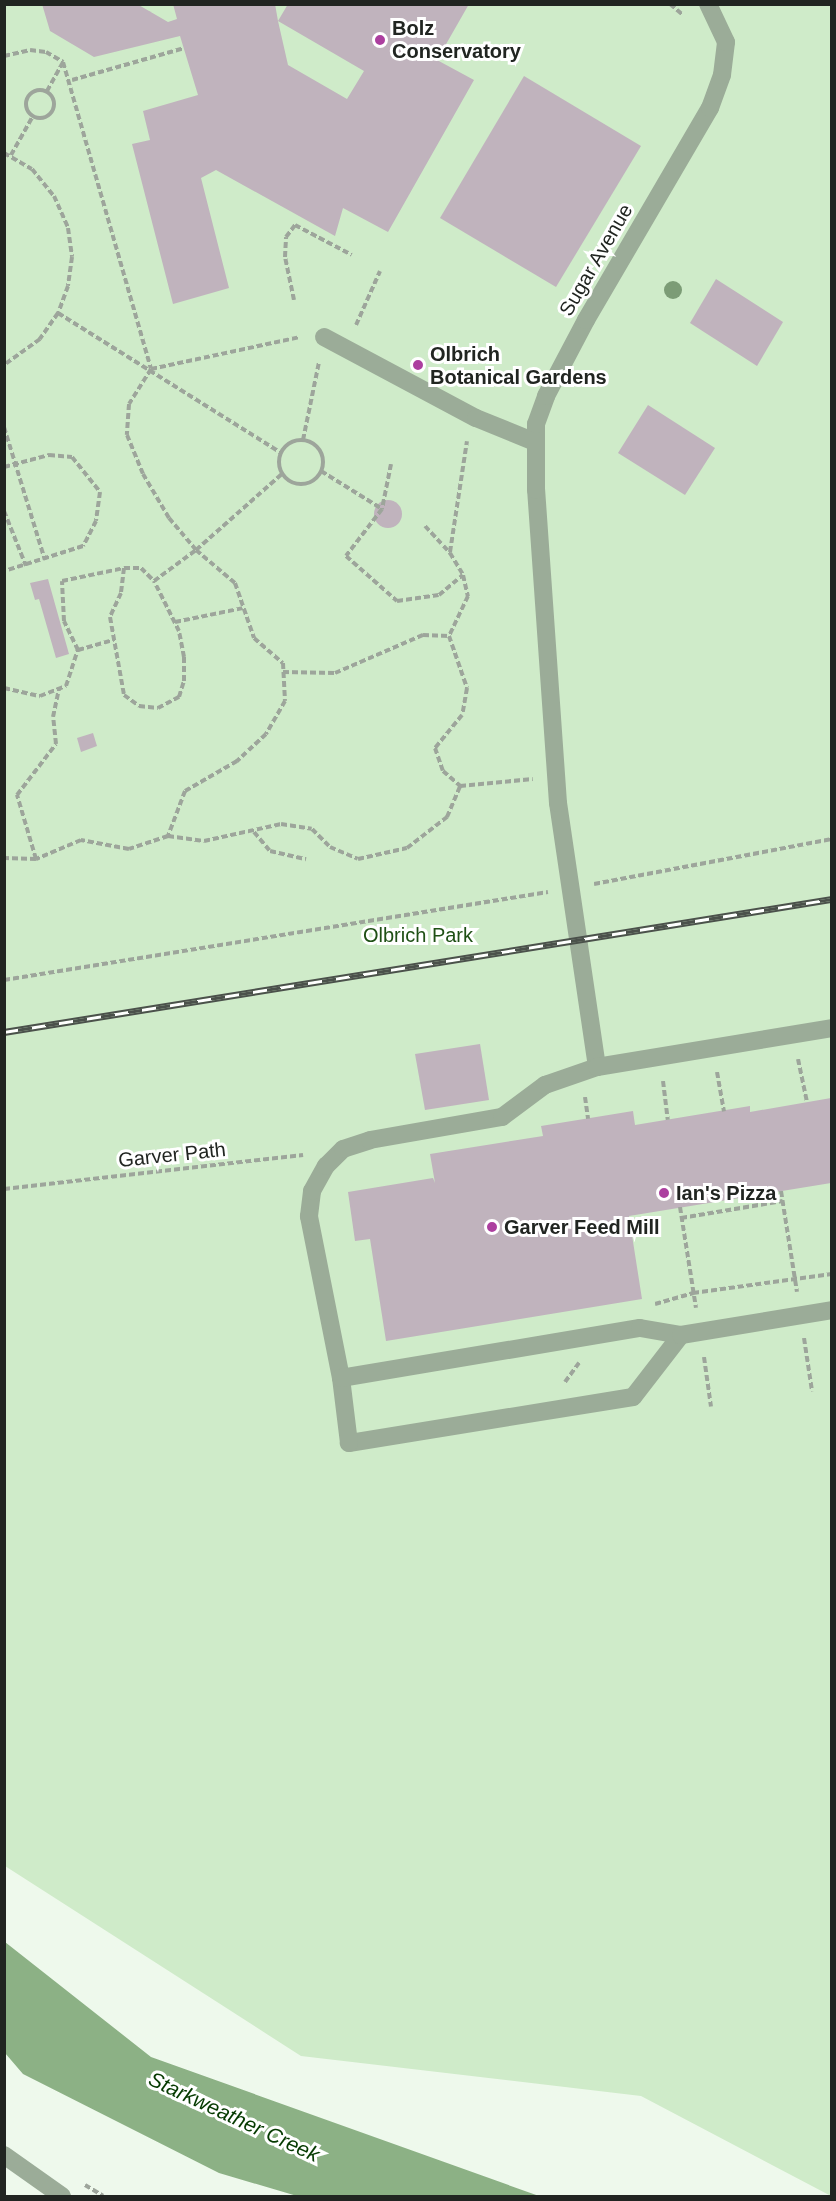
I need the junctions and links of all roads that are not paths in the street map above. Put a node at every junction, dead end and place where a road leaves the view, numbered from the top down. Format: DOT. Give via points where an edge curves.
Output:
graph roads {
  1 [pos="708,4"];
  2 [pos="324,337"];
  3 [pos="535,442"];
  4 [pos="831,1028"];
  5 [pos="597,1067"];
  6 [pos="831,1310"];
  7 [pos="681,1335"];
  8 [pos="341,1378"];
  9 [pos="4,2155"];
  10 [pos="62,2196"];
  1 -- 3 [label="street, Sugar Avenue" via="726,42 722,75 710,108 546,396"];
  2 -- 3 [label="street" via="476,418"];
  3 -- 5 [label="street, Sugar Avenue" via="555,777"];
  4 -- 5 [label="street"];
  5 -- 8 [label="street" via="545,1085 502,1117 370,1140 343,1149 326,1166 312,1191 309,1216"];
  6 -- 7 [label="street"];
  7 -- 8 [label="street" via="640,1328"];
  7 -- 8 [label="street" via="633,1397 349,1443"];
  9 -- 10 [label="street"];
}
